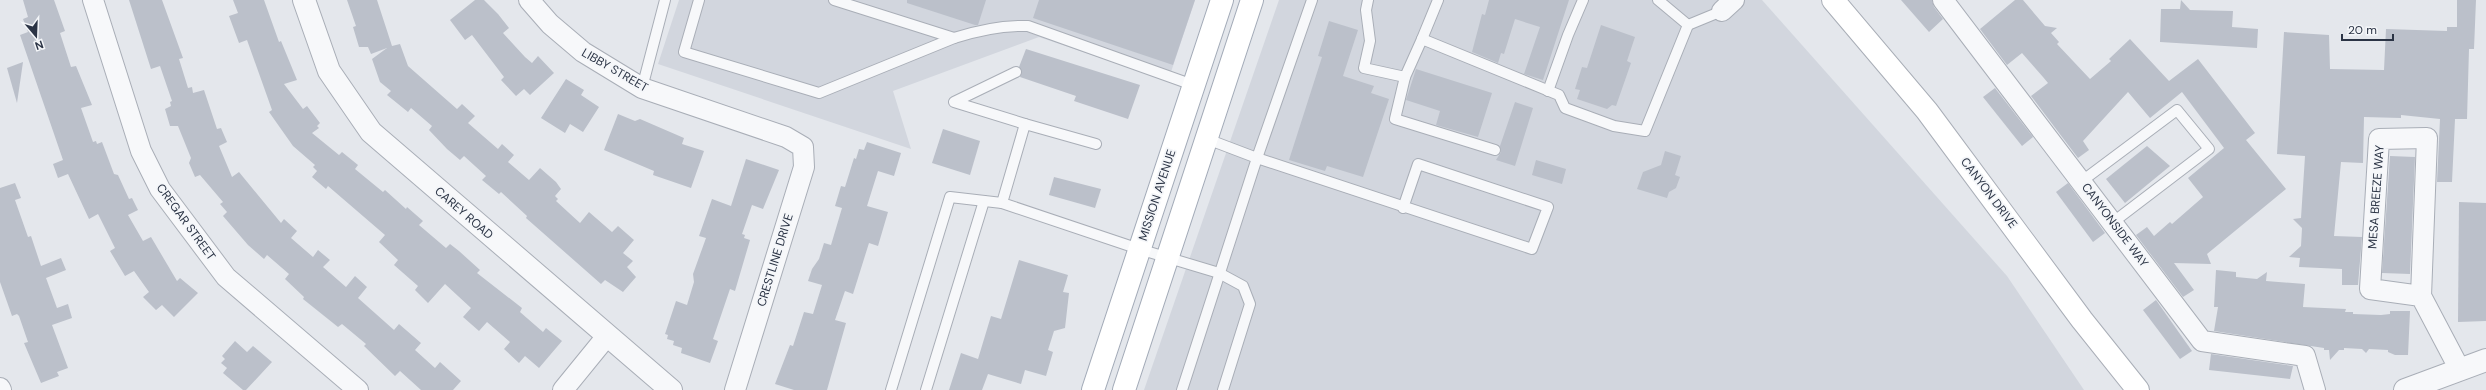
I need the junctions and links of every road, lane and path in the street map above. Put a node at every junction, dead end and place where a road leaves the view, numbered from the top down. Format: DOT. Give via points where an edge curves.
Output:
graph roads {
  1 [pos="93,0"];
  2 [pos="304,0"];
  3 [pos="529,0"];
  4 [pos="665,0"];
  5 [pos="699,0"];
  6 [pos="834,0"];
  7 [pos="1222,0"];
  8 [pos="1252,0"];
  9 [pos="1312,0"];
  10 [pos="1368,0"];
  11 [pos="1438,0"];
  12 [pos="1584,0"];
  13 [pos="1658,0"];
  14 [pos="1833,0"];
  15 [pos="1943,0"];
  16 [pos="1728,6"];
  17 [pos="1688,26"];
  18 [pos="954,38"];
  19 [pos="1422,39"];
  20 [pos="1016,72"];
  21 [pos="1405,78"];
  22 [pos="1194,85"];
  23 [pos="642,88"];
  24 [pos="1548,90"];
  25 [pos="1025,124"];
  26 [pos="786,137"];
  27 [pos="1207,139"];
  28 [pos="1096,144"];
  29 [pos="1496,150"];
  30 [pos="1257,158"];
  31 [pos="2082,181"];
  32 [pos="984,201"];
  33 [pos="1002,203"];
  34 [pos="1403,208"];
  35 [pos="2112,223"];
  36 [pos="1139,249"];
  37 [pos="1168,257"];
  38 [pos="1220,273"];
  39 [pos="2421,296"];
  40 [pos="607,336"];
  41 [pos="2486,360"];
  42 [pos="2460,370"];
  43 [pos="358,390"];
  44 [pos="563,390"];
  45 [pos="671,390"];
  46 [pos="735,390"];
  47 [pos="891,390"];
  48 [pos="926,390"];
  49 [pos="1092,390"];
  50 [pos="1124,390"];
  51 [pos="1182,390"];
  52 [pos="1223,390"];
  53 [pos="2138,390"];
  54 [pos="2315,390"];
  55 [pos="2405,390"];
  1 -- 43 [label="street, CREGAR STREET" via="141,151 160,189 226,277"];
  2 -- 40 [label="street, CAREY ROAD" via="328,72 370,132"];
  3 -- 23 [label="street, LIBBY STREET" via="550,24 582,52"];
  4 -- 23 [label="lane"];
  5 -- 18 [label="lane" via="684,52 819,93"];
  6 -- 18 [label="lane"];
  7 -- 22 [label="main road, MISSION AVENUE"];
  8 -- 27 [label="main road"];
  9 -- 30 [label="lane"];
  10 -- 21 [label="lane" via="1366,10 1370,41 1364,68"];
  11 -- 19 [label="lane"];
  12 -- 24 [label="lane"];
  13 -- 17 [label="lane"];
  14 -- 53 [label="main road, CANYON DRIVE" via="1927,111 2082,320"];
  15 -- 31 [label="street, CANYONSIDE WAY"];
  16 -- 17 [label="lane"];
  17 -- 24 [label="lane" via="1645,130 1614,126 1565,108 1559,95"];
  18 -- 22 [label="lane" via="1007,25 1028,26"];
  19 -- 21 [label="lane"];
  19 -- 24 [label="lane"];
  20 -- 25 [label="lane" via="954,102"];
  21 -- 29 [label="lane" via="1395,119"];
  22 -- 36 [label="main road, MISSION AVENUE"];
  23 -- 26 [label="street, LIBBY STREET"];
  25 -- 28 [label="lane"];
  25 -- 33 [label="lane"];
  26 -- 46 [label="street, CRESTLINE DRIVE" via="803,147 804,167"];
  27 -- 30 [label="lane"];
  27 -- 37 [label="main road"];
  30 -- 34 [label="lane"];
  30 -- 38 [label="lane"];
  31 -- 35 [label="street, CANYONSIDE WAY"];
  31 -- 35 [label="lane" via="2177,110 2209,149"];
  32 -- 33 [label="lane"];
  32 -- 47 [label="lane" via="950,197"];
  32 -- 48 [label="lane"];
  33 -- 36 [label="lane"];
  34 -- 34 [label="lane" via="1532,249 1548,206 1418,164"];
  35 -- 54 [label="street, CANYONSIDE WAY" via="2202,341 2305,356"];
  36 -- 37 [label="lane"];
  36 -- 49 [label="main road, MISSION AVENUE"];
  37 -- 38 [label="lane"];
  37 -- 50 [label="main road"];
  38 -- 51 [label="lane"];
  38 -- 52 [label="lane" via="1243,286 1250,304"];
  39 -- 39 [label="street, MESA BREEZE WAY" via="2427,138 2379,139 2370,288"];
  39 -- 42 [label="street, MESA BREEZE WAY"];
  40 -- 44 [label="street"];
  40 -- 45 [label="street, CAREY ROAD"];
  41 -- 42 [label="street"];
  42 -- 55 [label="street"];
}
